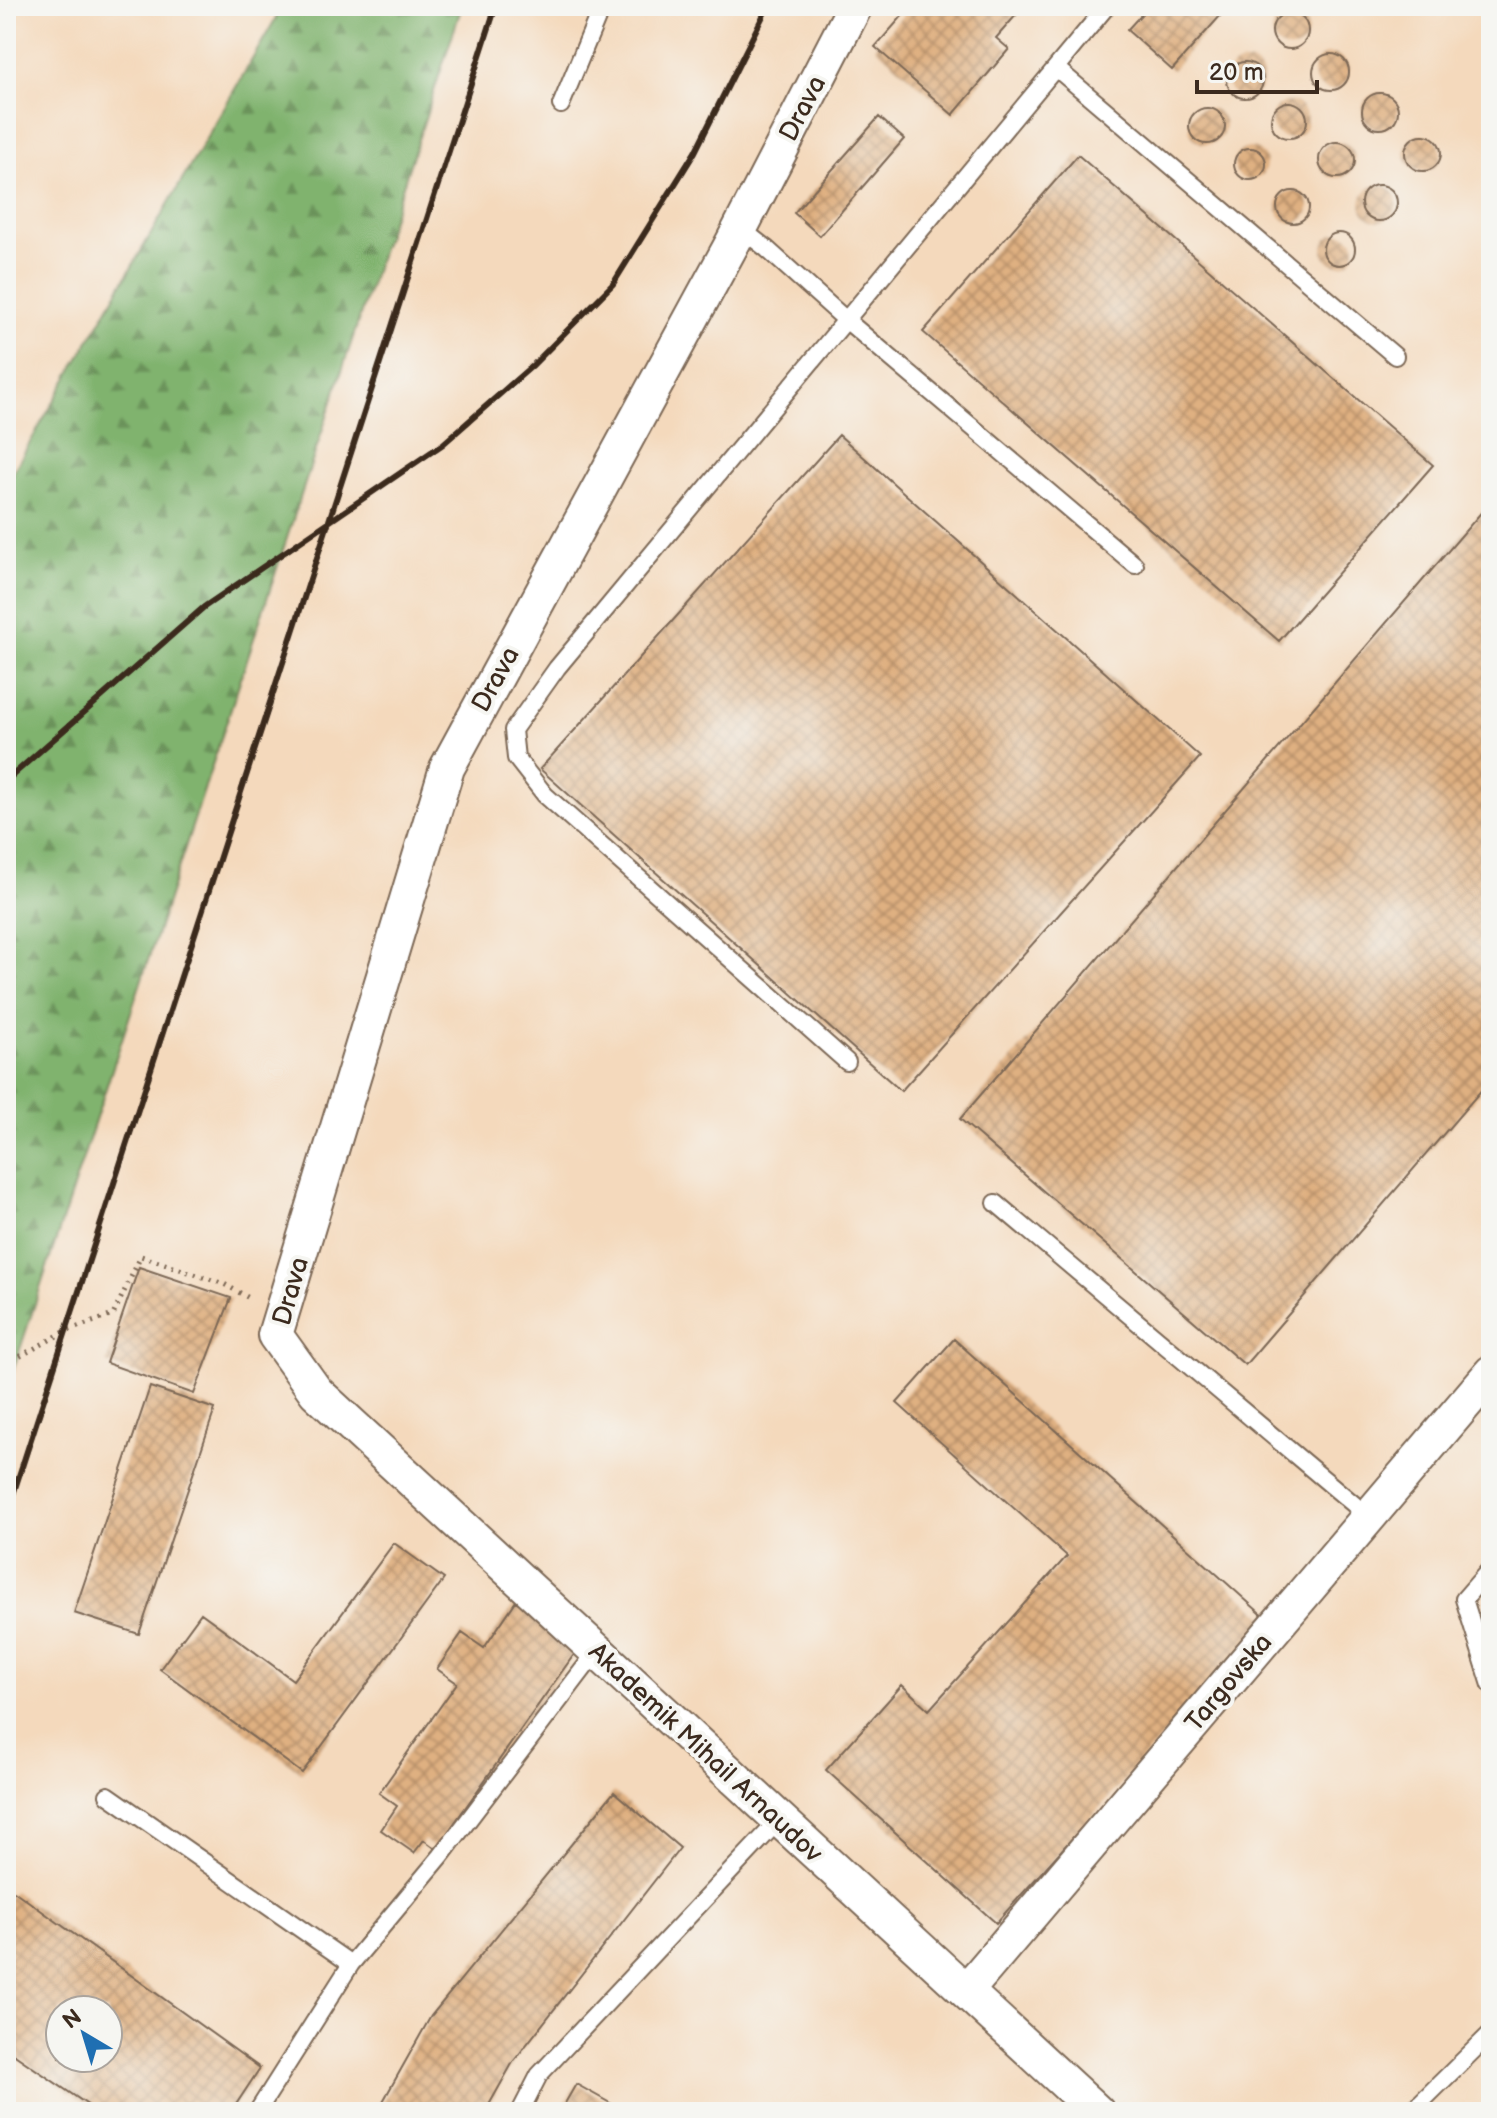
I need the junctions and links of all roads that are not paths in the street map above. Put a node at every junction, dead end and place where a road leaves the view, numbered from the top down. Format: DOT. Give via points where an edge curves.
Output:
graph roads {
  1 [pos="602,6"];
  2 [pos="855,6"];
  3 [pos="1107,6"];
  4 [pos="1056,68"];
  5 [pos="561,105"];
  6 [pos="740,228"];
  7 [pos="846,320"];
  8 [pos="1395,356"];
  9 [pos="1135,565"];
  10 [pos="847,1062"];
  11 [pos="996,1203"];
  12 [pos="1491,1373"];
  13 [pos="316,1392"];
  14 [pos="1369,1517"];
  15 [pos="1491,1568"];
  16 [pos="597,1651"];
  17 [pos="1491,1685"];
  18 [pos="108,1795"];
  19 [pos="779,1820"];
  20 [pos="351,1964"];
  21 [pos="966,1991"];
  22 [pos="1491,2033"];
  23 [pos="257,2112"];
  24 [pos="520,2112"];
  25 [pos="1097,2112"];
  26 [pos="1411,2112"];
  1 -- 5 [label="lane"];
  2 -- 6 [label="street, Drava"];
  3 -- 4 [label="lane"];
  4 -- 7 [label="lane"];
  4 -- 8 [label="lane"];
  6 -- 7 [label="lane"];
  6 -- 13 [label="street, Drava" via="447,768 275,1335"];
  7 -- 9 [label="lane"];
  7 -- 10 [label="lane" via="557,668 513,730 516,758 545,795"];
  11 -- 14 [label="lane"];
  12 -- 14 [label="street, Targovska"];
  13 -- 16 [label="street, Akademik Mihail Arnaudov"];
  14 -- 21 [label="street, Targovska"];
  15 -- 17 [label="lane" via="1464,1599"];
  16 -- 19 [label="street, Akademik Mihail Arnaudov"];
  16 -- 20 [label="lane" via="441,1856"];
  18 -- 20 [label="lane"];
  19 -- 21 [label="street, Akademik Mihail Arnaudov"];
  19 -- 24 [label="lane" via="539,2075"];
  20 -- 23 [label="lane"];
  21 -- 25 [label="street, Akademik Mihail Arnaudov"];
  22 -- 26 [label="lane"];
}
